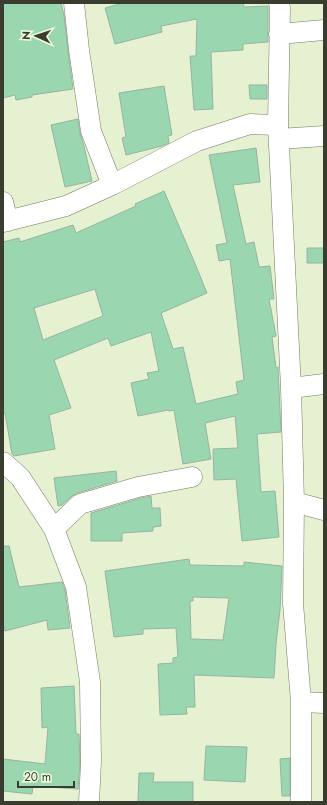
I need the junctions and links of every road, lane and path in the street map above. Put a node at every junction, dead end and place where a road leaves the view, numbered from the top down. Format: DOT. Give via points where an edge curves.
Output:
graph roads {
  1 [pos="74,3"];
  2 [pos="279,3"];
  3 [pos="324,30"];
  4 [pos="279,34"];
  5 [pos="278,132"];
  6 [pos="324,136"];
  7 [pos="112,185"];
  8 [pos="3,202"];
  9 [pos="6,222"];
  10 [pos="324,384"];
  11 [pos="291,388"];
  12 [pos="3,462"];
  13 [pos="192,476"];
  14 [pos="294,502"];
  15 [pos="324,510"];
  16 [pos="54,529"];
  17 [pos="301,702"];
  18 [pos="324,703"];
  19 [pos="88,802"];
  20 [pos="301,802"];
  1 -- 7 [label="street" via="91,131"];
  2 -- 4 [label="street"];
  3 -- 4 [label="street"];
  4 -- 5 [label="street"];
  5 -- 6 [label="street"];
  5 -- 7 [label="street" via="250,124 197,141"];
  5 -- 11 [label="street"];
  7 -- 9 [label="street" via="66,206"];
  8 -- 9 [label="street"];
  10 -- 11 [label="street"];
  11 -- 14 [label="street"];
  12 -- 16 [label="street" via="20,478"];
  13 -- 16 [label="street" via="138,487 80,504"];
  14 -- 15 [label="street"];
  14 -- 17 [label="street" via="293,603"];
  16 -- 19 [label="street" via="76,587 90,682 91,762"];
  17 -- 18 [label="street"];
  17 -- 20 [label="street"];
}
